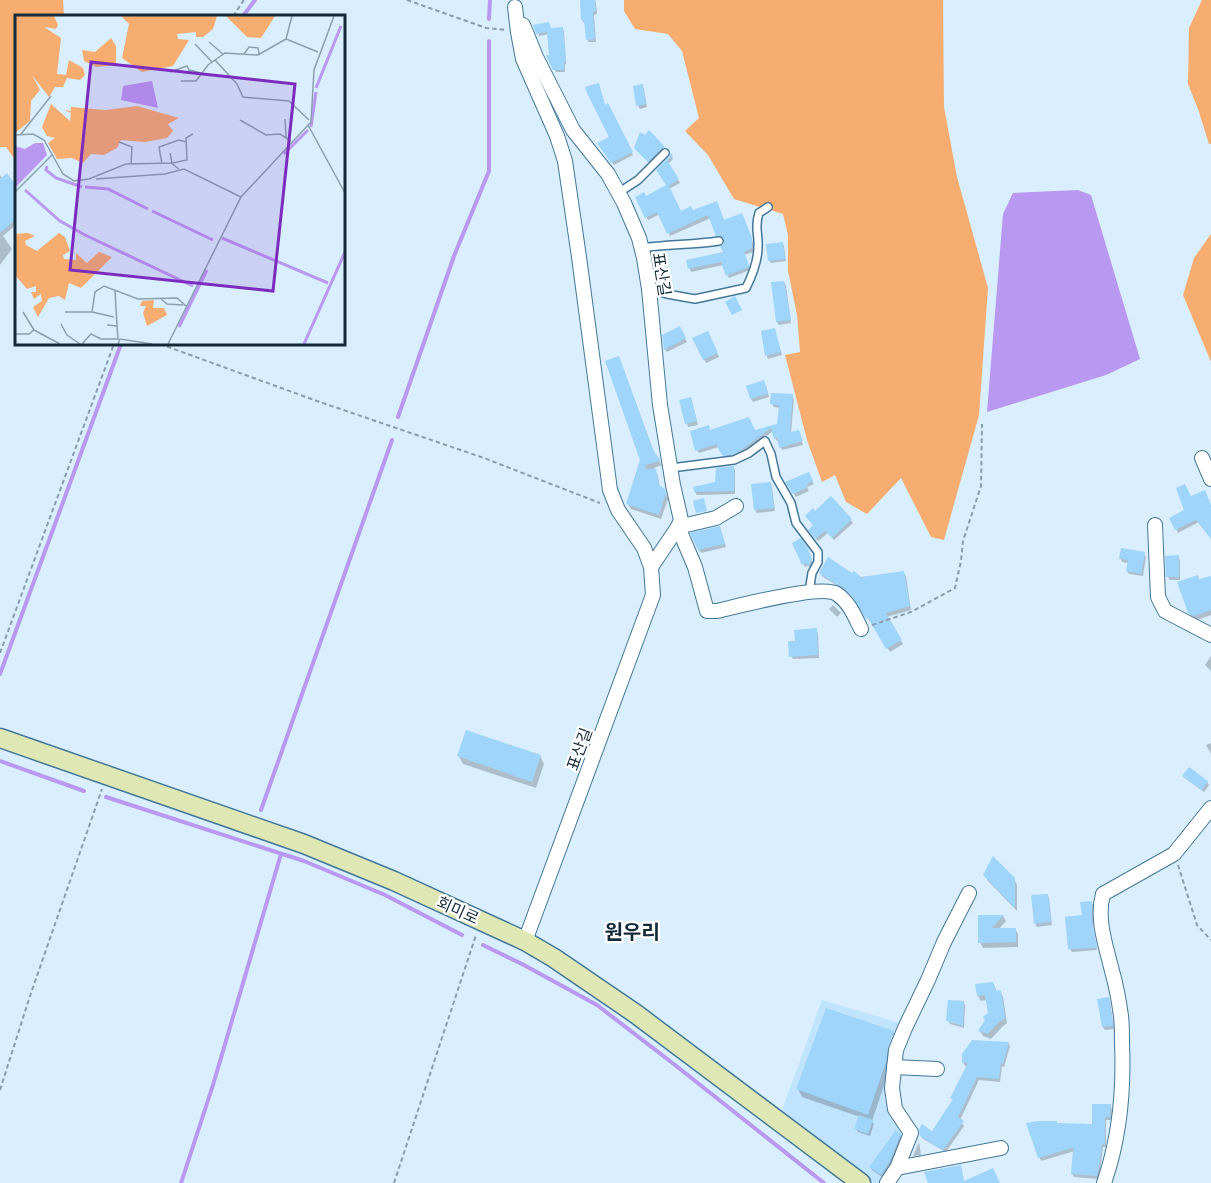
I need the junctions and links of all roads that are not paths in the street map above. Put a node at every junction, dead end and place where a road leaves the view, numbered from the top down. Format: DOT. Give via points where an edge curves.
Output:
graph roads {
  1 [pos="515,4"];
  2 [pos="665,153"];
  3 [pos="618,193"];
  4 [pos="768,207"];
  5 [pos="719,241"];
  6 [pos="642,248"];
  7 [pos="649,289"];
  8 [pos="1202,458"];
  9 [pos="670,468"];
  10 [pos="1211,478"];
  11 [pos="736,507"];
  12 [pos="1155,525"];
  13 [pos="678,527"];
  14 [pos="651,567"];
  15 [pos="809,592"];
  16 [pos="861,629"];
  17 [pos="1211,635"];
  18 [pos="0,738"];
  19 [pos="1211,808"];
  20 [pos="969,893"];
  21 [pos="525,940"];
  22 [pos="894,1067"];
  23 [pos="937,1069"];
  24 [pos="1001,1148"];
  25 [pos="897,1168"];
  26 [pos="861,1183"];
  27 [pos="887,1183"];
  28 [pos="1104,1183"];
  1 -- 3 [label="street, 표산길" via="536,57 573,130"];
  1 -- 14 [label="street, 표산길" via="524,59 565,161 610,490"];
  2 -- 3 [label="lane" via="638,180"];
  3 -- 6 [label="street, 표산길"];
  4 -- 7 [label="lane" via="759,213 756,223 757,256 746,288 695,299"];
  5 -- 6 [label="lane"];
  6 -- 7 [label="street, 표산길"];
  7 -- 9 [label="street, 표산길"];
  8 -- 10 [label="street"];
  9 -- 13 [label="street, 표산길" via="681,520"];
  9 -- 15 [label="lane" via="734,460 765,441 796,523 818,552"];
  11 -- 13 [label="street" via="716,518"];
  12 -- 17 [label="street" via="1158,597 1165,611"];
  13 -- 14 [label="street"];
  13 -- 15 [label="street, 표산길" via="695,567 706,611"];
  14 -- 21 [label="street, 표산길" via="653,595"];
  15 -- 16 [label="street" via="835,592 847,603"];
  18 -- 21 [label="street, 회미로" via="304,844"];
  19 -- 28 [label="street" via="1174,854 1103,894 1103,932 1122,1018 1123,1052 1117,1129"];
  20 -- 22 [label="street" via="905,1028"];
  21 -- 26 [label="street, 회미로" via="636,1014"];
  22 -- 23 [label="street"];
  22 -- 25 [label="street" via="895,1109 911,1132"];
  24 -- 25 [label="street"];
  25 -- 27 [label="street"];
}
